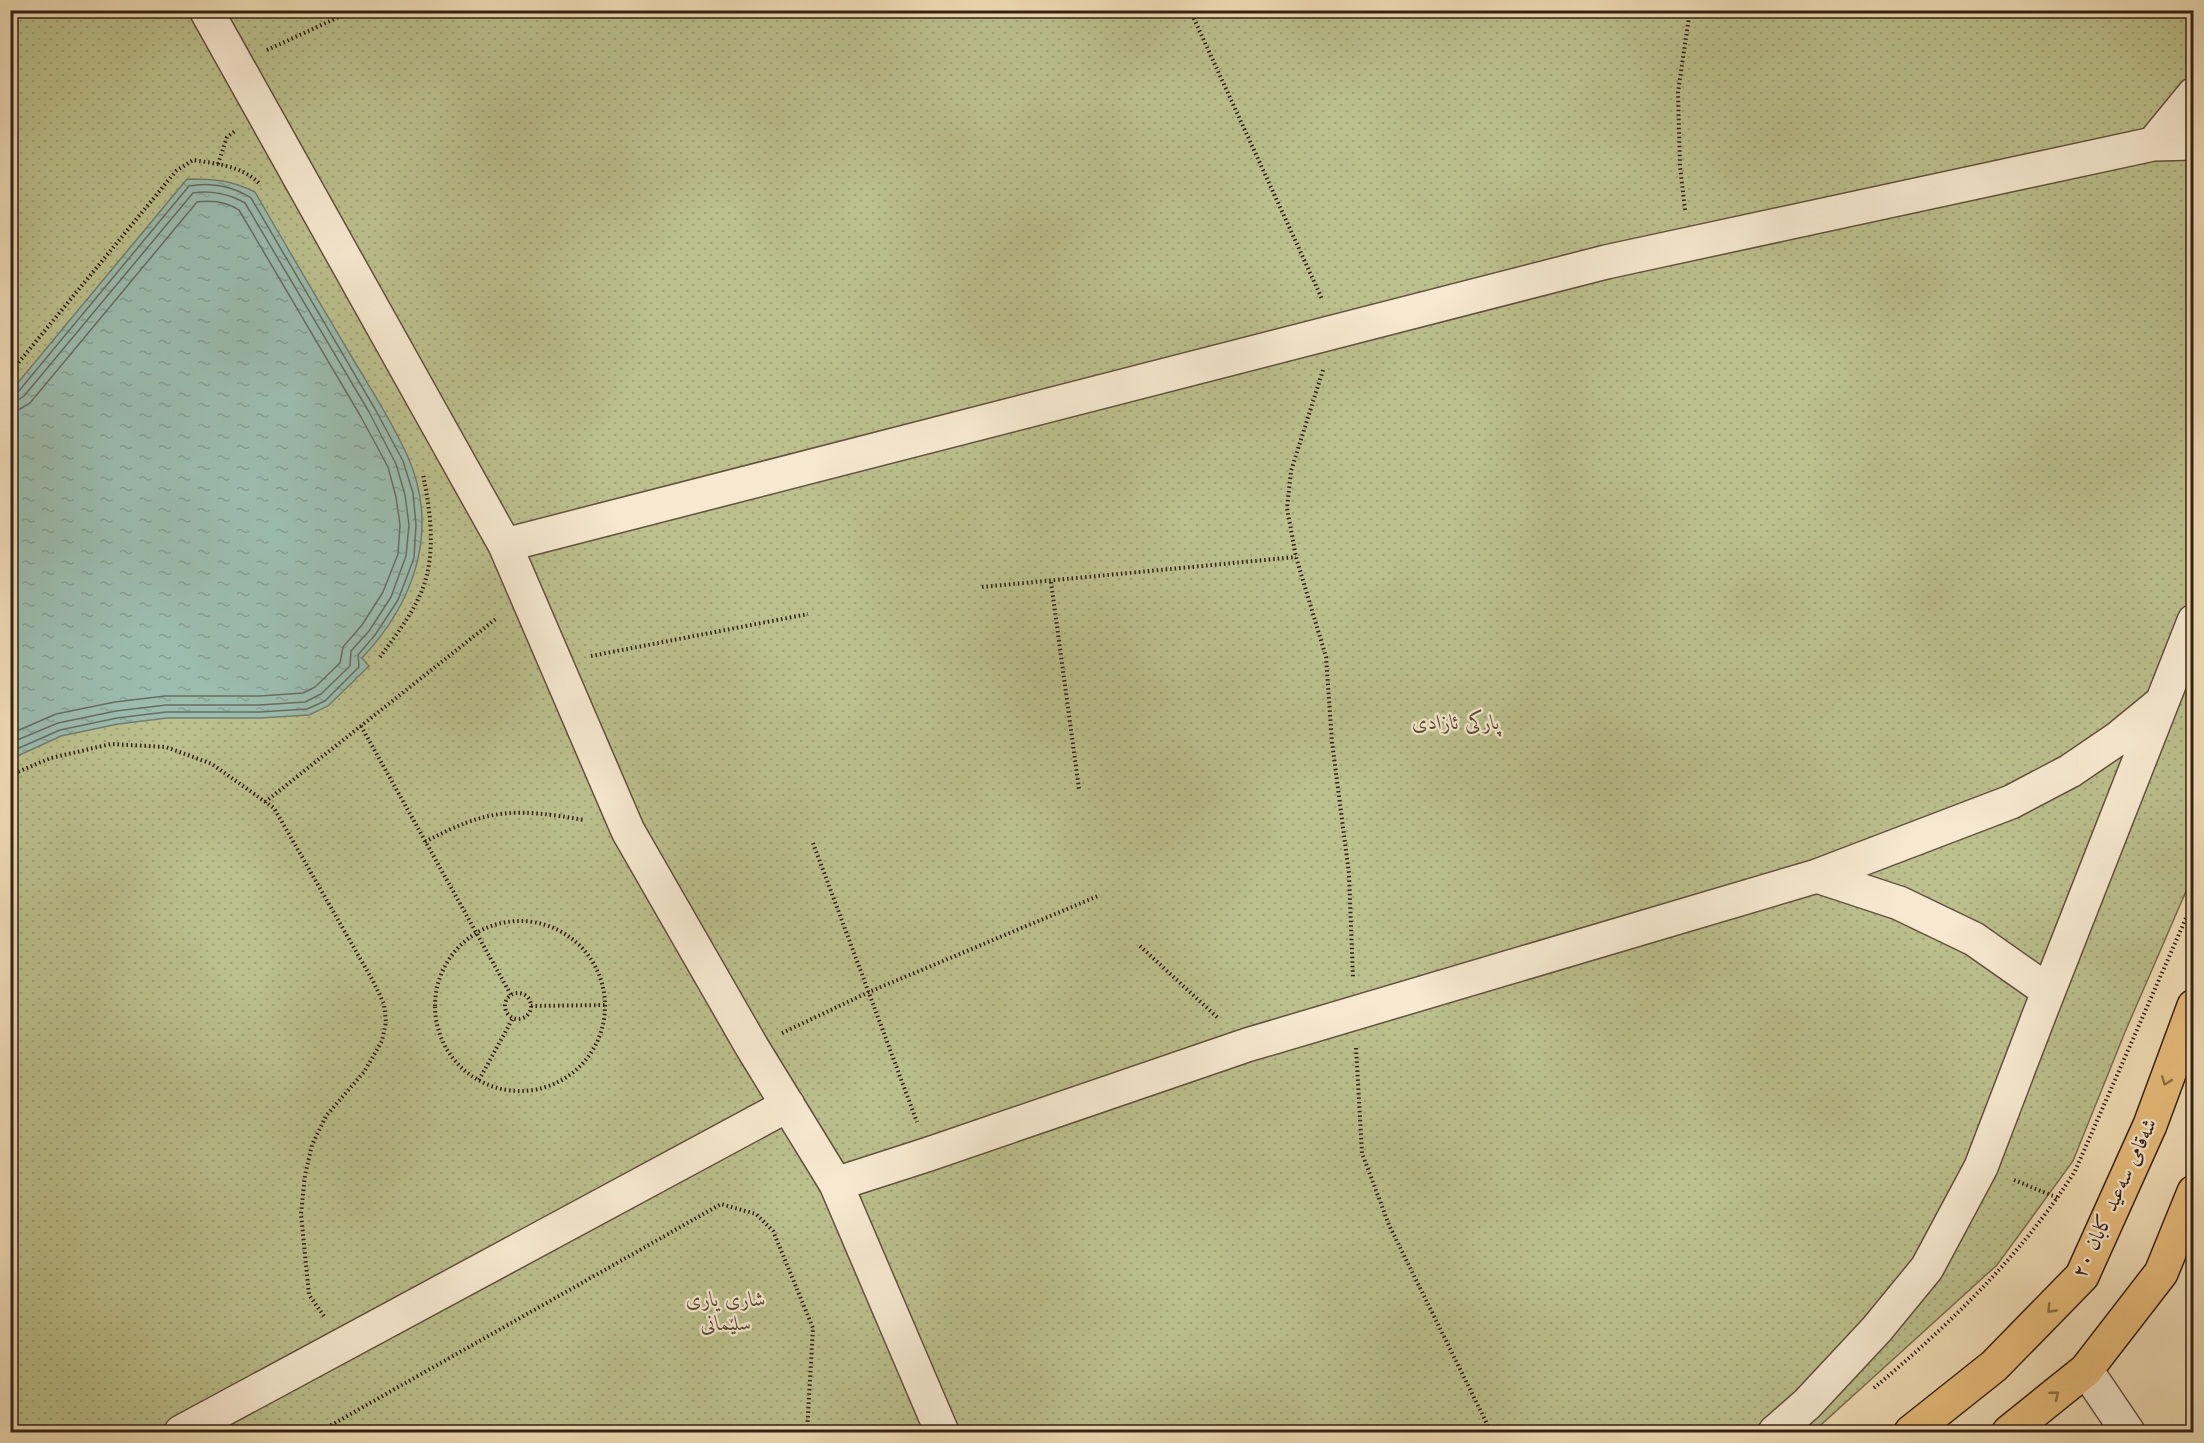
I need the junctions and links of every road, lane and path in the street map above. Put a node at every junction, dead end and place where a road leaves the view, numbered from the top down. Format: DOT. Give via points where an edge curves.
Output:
graph roads {
  1 [pos="206,10"];
  2 [pos="354,10"];
  3 [pos="1190,10"];
  4 [pos="1690,10"];
  5 [pos="235,64"];
  6 [pos="2193,94"];
  7 [pos="2193,143"];
  8 [pos="2153,144"];
  9 [pos="263,188"];
  10 [pos="1688,243"];
  11 [pos="1336,331"];
  12 [pos="10,373"];
  13 [pos="422,468"];
  14 [pos="505,545"];
  15 [pos="1296,556"];
  16 [pos="1051,582"];
  17 [pos="982,587"];
  18 [pos="526,595"];
  19 [pos="808,614"];
  20 [pos="2193,621"];
  21 [pos="380,657"];
  22 [pos="555,663"];
  23 [pos="2161,703"];
  24 [pos="361,726"];
  25 [pos="10,775"];
  26 [pos="1079,789"];
  27 [pos="265,802"];
  28 [pos="628,831"];
  29 [pos="425,842"];
  30 [pos="813,843"];
  31 [pos="1816,876"];
  32 [pos="1098,896"];
  33 [pos="2193,900"];
  34 [pos="476,934"];
  35 [pos="1140,946"];
  36 [pos="2048,991"];
  37 [pos="869,992"];
  38 [pos="511,995"];
  39 [pos="605,1005"];
  40 [pos="531,1006"];
  41 [pos="2193,1006"];
  42 [pos="1354,1014"];
  43 [pos="513,1018"];
  44 [pos="1247,1045"];
  45 [pos="752,1047"];
  46 [pos="479,1080"];
  47 [pos="788,1105"];
  48 [pos="929,1154"];
  49 [pos="1982,1167"];
  50 [pos="836,1184"];
  51 [pos="2193,1192"];
  52 [pos="2058,1198"];
  53 [pos="346,1345"];
  54 [pos="2085,1370"];
  55 [pos="1873,1388"];
  56 [pos="181,1432"];
  57 [pos="319,1432"];
  58 [pos="807,1432"];
  59 [pos="942,1432"];
  60 [pos="1491,1432"];
  61 [pos="1775,1432"];
  62 [pos="1911,1432"];
  63 [pos="2009,1432"];
  64 [pos="2128,1432"];
  1 -- 5 [label="street"];
  2 -- 5 [label="path"];
  3 -- 11 [label="path"];
  4 -- 10 [label="path" via="1678,92"];
  5 -- 14 [label="street"];
  6 -- 8 [label="street"];
  7 -- 8 [label="street"];
  8 -- 10 [label="street"];
  9 -- 12 [label="path" via="233,167 193,160 176,171"];
  10 -- 11 [label="street"];
  11 -- 14 [label="street"];
  11 -- 15 [label="path" via="1291,471 1287,508"];
  13 -- 21 [label="path" via="432,539 424,585 405,622"];
  14 -- 18 [label="street"];
  15 -- 16 [label="path"];
  15 -- 42 [label="path" via="1326,657 1349,874"];
  16 -- 17 [label="path"];
  16 -- 26 [label="path"];
  18 -- 22 [label="street"];
  18 -- 24 [label="path"];
  19 -- 22 [label="path"];
  20 -- 23 [label="street"];
  22 -- 28 [label="street"];
  23 -- 31 [label="street" via="2070,771 2011,802"];
  23 -- 36 [label="street"];
  24 -- 27 [label="path"];
  24 -- 29 [label="path"];
  25 -- 27 [label="path" via="51,758 111,744 166,747 212,764"];
  27 -- 53 [label="path" via="274,808 384,1004 382,1041 363,1072 326,1116 312,1145 305,1175 302,1214 309,1295"];
  28 -- 29 [label="path" via="551,814 520,812 475,819"];
  28 -- 45 [label="street"];
  29 -- 34 [label="path"];
  30 -- 37 [label="path"];
  31 -- 36 [label="street" via="1899,903 1974,939"];
  31 -- 42 [label="street"];
  32 -- 37 [label="path"];
  33 -- 52 [label="path" via="2075,1171"];
  34 -- 38 [label="path"];
  34 -- 39 [label="path" via="496,925 523,922 561,932 591,959 602,983"];
  34 -- 46 [label="path" via="446,964 435,1003 443,1042 458,1064"];
  35 -- 44 [label="path"];
  36 -- 49 [label="street"];
  37 -- 45 [label="path"];
  37 -- 48 [label="path"];
  38 -- 40 [label="path" via="525,995"];
  38 -- 43 [label="path" via="505,1005"];
  39 -- 40 [label="path"];
  39 -- 46 [label="path" via="602,1029 594,1047 567,1077 530,1090 504,1089"];
  40 -- 43 [label="path" via="526,1016"];
  41 -- 62 [label="main road, شەقامی سەعید کابان ٢٠, one-way" via="2150,1125 2082,1276 1995,1366"];
  42 -- 44 [label="street"];
  42 -- 60 [label="path" via="1362,1153 1389,1226"];
  43 -- 46 [label="path"];
  44 -- 48 [label="street"];
  45 -- 47 [label="street"];
  47 -- 50 [label="street"];
  47 -- 53 [label="street"];
  48 -- 50 [label="street"];
  49 -- 52 [label="path"];
  49 -- 61 [label="street" via="1927,1268 1877,1329 1807,1404"];
  50 -- 59 [label="street"];
  51 -- 54 [label="main road" via="2161,1273"];
  52 -- 55 [label="path" via="1980,1293"];
  53 -- 56 [label="street"];
  63 -- 54 [label="main road, one-way"];
  54 -- 64 [label="street"];
  57 -- 58 [label="path" via="721,1204 756,1214 773,1231 813,1328"];
}
